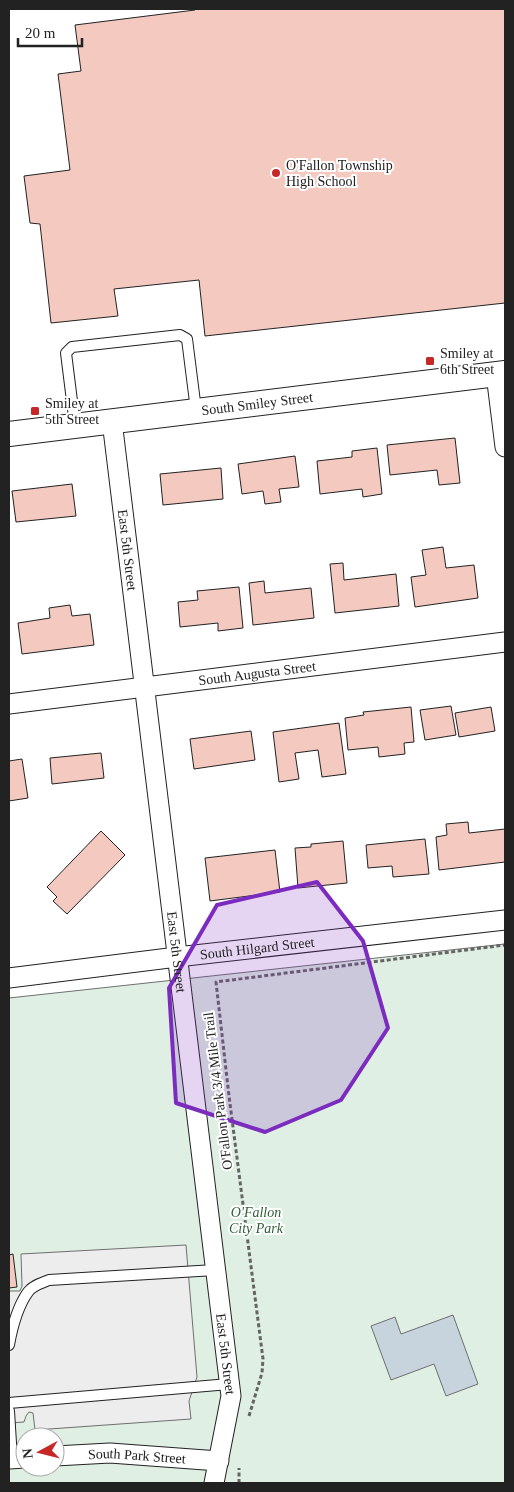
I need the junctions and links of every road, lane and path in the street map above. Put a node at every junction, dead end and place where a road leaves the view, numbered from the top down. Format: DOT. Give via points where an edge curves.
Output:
graph roads {
  1 [pos="501,373"];
  2 [pos="196,410"];
  3 [pos="112,421"];
  4 [pos="75,425"];
  5 [pos="9,434"];
  6 [pos="505,447"];
  7 [pos="505,642"];
  8 [pos="144,687"];
  9 [pos="9,704"];
  10 [pos="505,920"];
  11 [pos="505,945"];
  12 [pos="177,957"];
  13 [pos="9,978"];
  14 [pos="216,1270"];
  15 [pos="9,1346"];
  16 [pos="230,1384"];
  17 [pos="9,1402"];
  18 [pos="9,1411"];
  19 [pos="248,1420"];
  20 [pos="65,1455"];
  21 [pos="15,1459"];
  22 [pos="219,1461"];
  23 [pos="239,1465"];
  24 [pos="214,1483"];
  25 [pos="239,1483"];
  1 -- 2 [label="street, South Smiley Street"];
  1 -- 6 [label="street"];
  2 -- 3 [label="street, South Smiley Street"];
  2 -- 4 [label="lane" via="187,339 180,335 72,347 66,353"];
  3 -- 4 [label="street, South Smiley Street"];
  3 -- 8 [label="street, East 5th Street"];
  4 -- 5 [label="street, South Smiley Street"];
  7 -- 8 [label="street, South Augusta Street"];
  8 -- 9 [label="street, South Augusta Street"];
  8 -- 12 [label="street, East 5th Street"];
  10 -- 12 [label="street, South Hilgard Street"];
  11 -- 19 [label="path, O'Fallon Park 3/4 Mile Trail" via="216,982 263,1359"];
  12 -- 13 [label="street, South Hilgard Street"];
  12 -- 14 [label="street, East 5th Street"];
  14 -- 15 [label="lane" via="49,1280 37,1284 29,1291 21,1307"];
  14 -- 16 [label="street, East 5th Street"];
  16 -- 17 [label="lane"];
  16 -- 22 [label="street, East 5th Street" via="231,1396"];
  18 -- 21 [label="lane"];
  20 -- 22 [label="street, South Park Street" via="110,1453"];
  22 -- 24 [label="street, East 5th Street"];
  23 -- 25 [label="path"];
}
